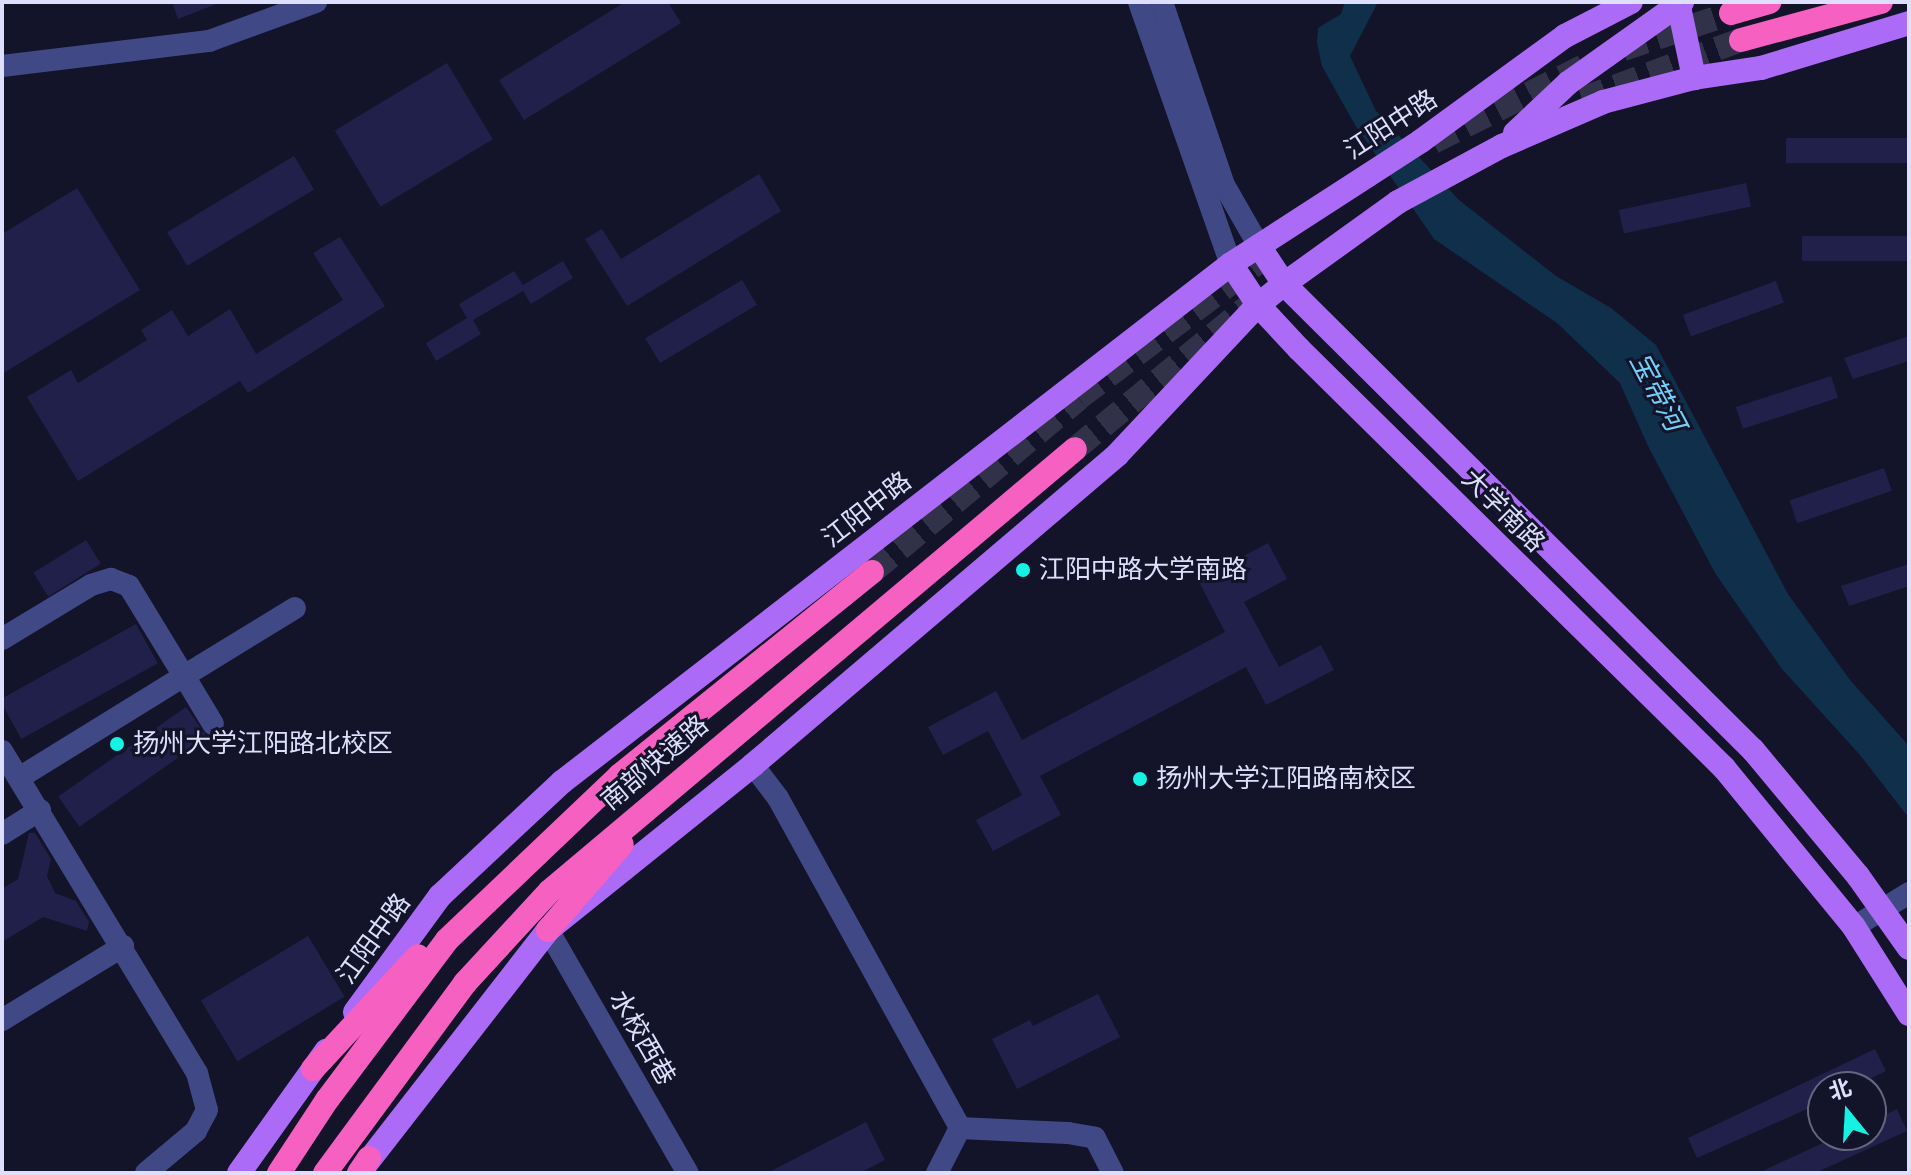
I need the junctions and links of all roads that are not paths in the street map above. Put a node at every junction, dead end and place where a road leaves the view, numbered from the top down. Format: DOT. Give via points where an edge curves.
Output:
graph roads {
  1 [pos="316,2"];
  2 [pos="1139,2"];
  3 [pos="1162,2"];
  4 [pos="1631,2"];
  5 [pos="1769,2"];
  6 [pos="1881,2"];
  7 [pos="1679,3"];
  8 [pos="1731,13"];
  9 [pos="1909,23"];
  10 [pos="1741,40"];
  11 [pos="2,66"];
  12 [pos="1694,78"];
  13 [pos="1502,146"];
  14 [pos="1259,246"];
  15 [pos="1231,264"];
  16 [pos="1284,284"];
  17 [pos="1258,305"];
  18 [pos="1075,449"];
  19 [pos="872,572"];
  20 [pos="295,608"];
  21 [pos="867,622"];
  22 [pos="2,639"];
  23 [pos="184,676"];
  24 [pos="213,724"];
  25 [pos="2,751"];
  26 [pos="753,765"];
  27 [pos="619,776"];
  28 [pos="19,778"];
  29 [pos="40,810"];
  30 [pos="2,834"];
  31 [pos="1909,893"];
  32 [pos="1883,910"];
  33 [pos="1854,927"];
  34 [pos="548,930"];
  35 [pos="123,946"];
  36 [pos="1909,948"];
  37 [pos="1909,1014"];
  38 [pos="2,1020"];
  39 [pos="313,1069"];
  40 [pos="960,1128"];
  41 [pos="362,1168"];
  42 [pos="146,1173"];
  43 [pos="239,1173"];
  44 [pos="279,1173"];
  45 [pos="325,1173"];
  46 [pos="688,1173"];
  47 [pos="937,1173"];
  48 [pos="1113,1173"];
  1 -- 11 [label="street" via="209,41"];
  2 -- 15 [label="street, 大学南路"];
  3 -- 14 [label="street, 大学南路" via="1224,185"];
  4 -- 14 [label="main road, 江阳中路" via="1565,36 1421,141"];
  5 -- 8 [label="highway"];
  6 -- 10 [label="highway"];
  7 -- 12 [label="main road"];
  7 -- 13 [label="main road" via="1568,83"];
  9 -- 12 [label="main road" via="1761,68"];
  12 -- 13 [label="main road" via="1603,102"];
  13 -- 16 [label="main road" via="1398,202"];
  14 -- 15 [label="main road, 江阳中路"];
  14 -- 16 [label="main road, 大学南路"];
  15 -- 17 [label="main road, 大学南路"];
  15 -- 39 [label="main road, 江阳中路" via="562,782 440,896"];
  16 -- 17 [label="main road"];
  16 -- 32 [label="main road, 大学南路" via="1753,750"];
  17 -- 26 [label="main road" via="1117,455"];
  17 -- 33 [label="main road, 大学南路" via="1724,768"];
  18 -- 21 [label="highway, 南部快速路"];
  19 -- 27 [label="highway, 南部快速路"];
  20 -- 23 [label="street"];
  21 -- 34 [label="highway" via="820,674 622,845"];
  21 -- 45 [label="highway, 南部快速路" via="550,891 465,983"];
  22 -- 23 [label="street" via="91,585 111,579 129,586"];
  23 -- 24 [label="street"];
  23 -- 28 [label="street"];
  25 -- 28 [label="street"];
  26 -- 34 [label="main road"];
  26 -- 40 [label="street" via="778,798"];
  27 -- 39 [label="highway" via="553,821"];
  27 -- 44 [label="highway, 南部快速路" via="447,940"];
  28 -- 29 [label="street"];
  29 -- 30 [label="street"];
  29 -- 35 [label="street"];
  31 -- 32 [label="street"];
  32 -- 33 [label="street"];
  32 -- 36 [label="main road, 大学南路"];
  33 -- 37 [label="main road, 大学南路"];
  34 -- 41 [label="main road"];
  34 -- 46 [label="street, 水校西巷"];
  35 -- 38 [label="street"];
  35 -- 42 [label="street" via="197,1073 207,1110 196,1131"];
  39 -- 43 [label="main road, 江阳中路"];
  40 -- 47 [label="street"];
  40 -- 48 [label="street" via="1095,1138"];
}
